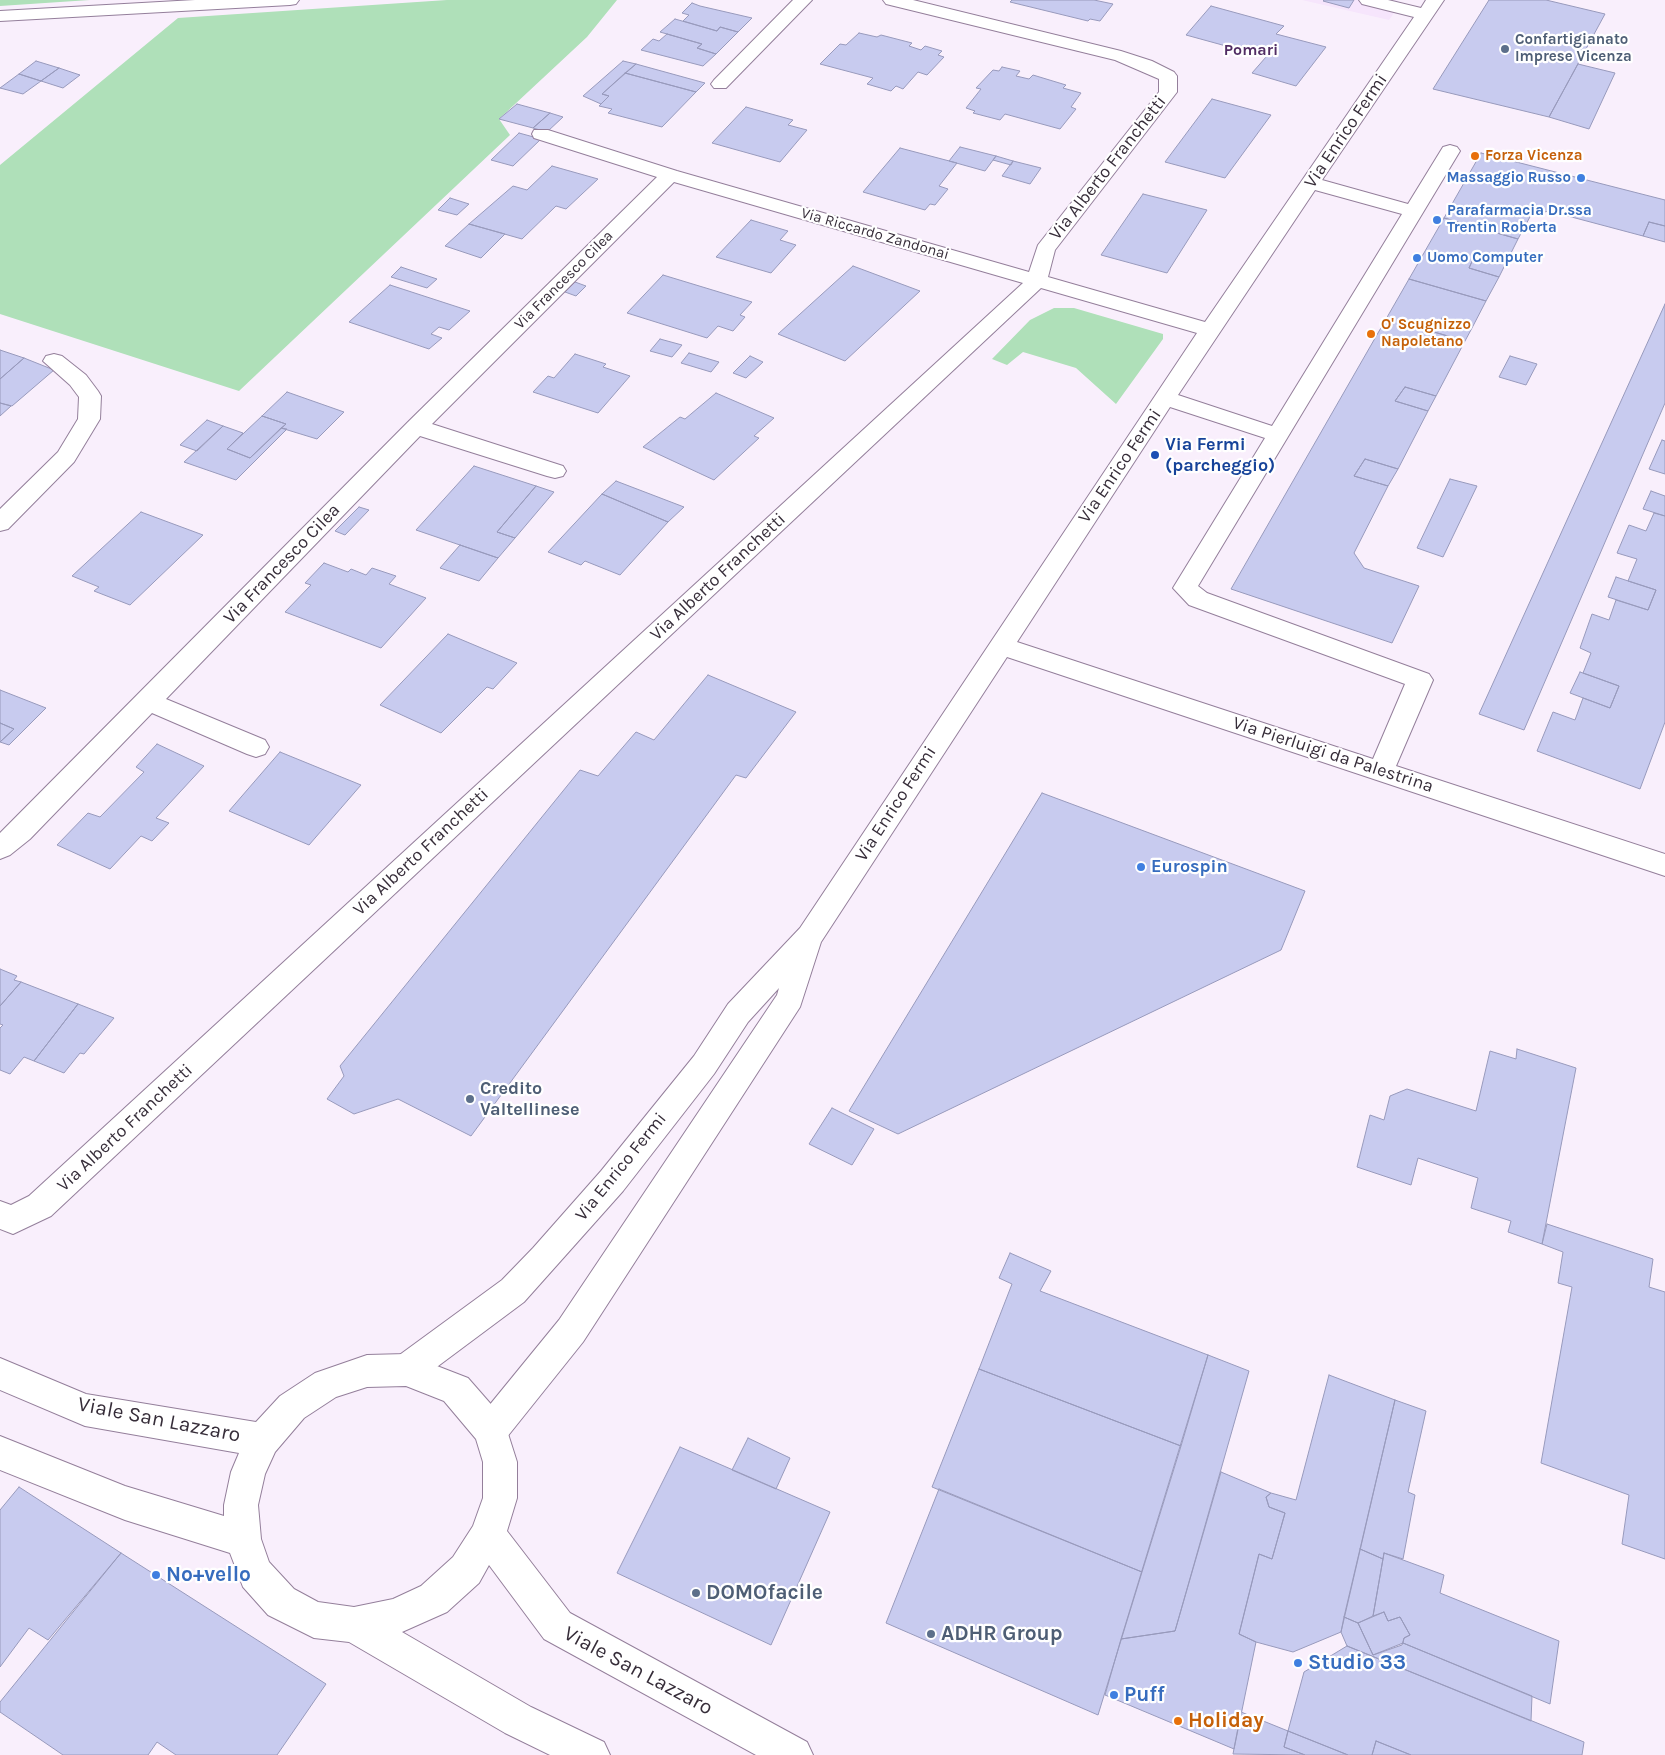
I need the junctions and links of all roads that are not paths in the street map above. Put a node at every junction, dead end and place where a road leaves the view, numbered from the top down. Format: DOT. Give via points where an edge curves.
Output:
graph roads {
  1 [pos="290,0"];
  2 [pos="803,0"];
  3 [pos="892,0"];
  4 [pos="1368,0"];
  5 [pos="1430,8"];
  6 [pos="0,16"];
  7 [pos="720,84"];
  8 [pos="542,134"];
  9 [pos="1450,151"];
  10 [pos="670,175"];
  11 [pos="1311,183"];
  12 [pos="1413,211"];
  13 [pos="1037,281"];
  14 [pos="1210,330"];
  15 [pos="54,361"];
  16 [pos="1165,398"];
  17 [pos="416,427"];
  18 [pos="1278,435"];
  19 [pos="554,471"];
  20 [pos="0,523"];
  21 [pos="1000,646"];
  22 [pos="147,701"];
  23 [pos="256,747"];
  24 [pos="1381,770"];
  25 [pos="0,848"];
  26 [pos="1665,865"];
  27 [pos="810,936"];
  28 [pos="0,1215"];
  29 [pos="406,1370"];
  30 [pos="0,1374"];
  31 [pos="491,1430"];
  32 [pos="264,1440"];
  33 [pos="1,1454"];
  34 [pos="488,1535"];
  35 [pos="242,1539"];
  36 [pos="354,1625"];
  37 [pos="591,1755"];
  38 [pos="794,1755"];
  1 -- 6 [label="main road"];
  2 -- 7 [label="main road"];
  3 -- 13 [label="main road, Via Alberto Franchetti" via="1121,56 1168,76 1168,92 1045,249"];
  4 -- 5 [label="main road"];
  5 -- 11 [label="main road, Via Enrico Fermi"];
  8 -- 10 [label="main road, Via Riccardo Zandonai"];
  9 -- 12 [label="main road"];
  10 -- 13 [label="main road, Via Riccardo Zandonai"];
  10 -- 17 [label="main road, Via Francesco Cilea"];
  11 -- 12 [label="main road"];
  11 -- 14 [label="main road, Via Enrico Fermi"];
  12 -- 18 [label="main road"];
  13 -- 14 [label="main road, Via Riccardo Zandonai"];
  13 -- 28 [label="main road, Via Alberto Franchetti" via="40,1206 13,1220"];
  14 -- 16 [label="main road, Via Enrico Fermi"];
  15 -- 20 [label="main road" via="78,380 90,396 89,419 66,457"];
  16 -- 18 [label="main road"];
  16 -- 21 [label="main road, Via Enrico Fermi"];
  17 -- 19 [label="main road"];
  17 -- 22 [label="main road, Via Francesco Cilea"];
  18 -- 24 [label="main road" via="1185,588 1198,599 1420,680"];
  21 -- 24 [label="main road, Via Pierluigi da Palestrina"];
  21 -- 27 [label="main road, Via Enrico Fermi"];
  22 -- 23 [label="main road"];
  22 -- 25 [label="main road, Via Francesco Cilea" via="20,832"];
  24 -- 26 [label="main road, Via Pierluigi da Palestrina"];
  27 -- 29 [label="main road, Via Enrico Fermi" via="738,1013 704,1064 643,1142 544,1258 513,1291"];
  27 -- 31 [label="main road, Via Enrico Fermi" via="790,999 571,1331"];
  29 -- 31 [label="main road" via="456,1389"];
  29 -- 32 [label="main road" via="366,1371 327,1384 292,1408"];
  30 -- 32 [label="main road, Viale San Lazzaro" via="86,1410"];
  31 -- 34 [label="main road" via="500,1462 500,1498"];
  32 -- 35 [label="main road" via="248,1472 241,1505"];
  33 -- 35 [label="main road" via="125,1504"];
  34 -- 36 [label="main road" via="466,1570 434,1599 395,1617"];
  34 -- 38 [label="main road, Viale San Lazzaro" via="557,1626"];
  35 -- 36 [label="main road" via="256,1574 280,1602 314,1620"];
  36 -- 37 [label="main road" via="518,1720"];
}
